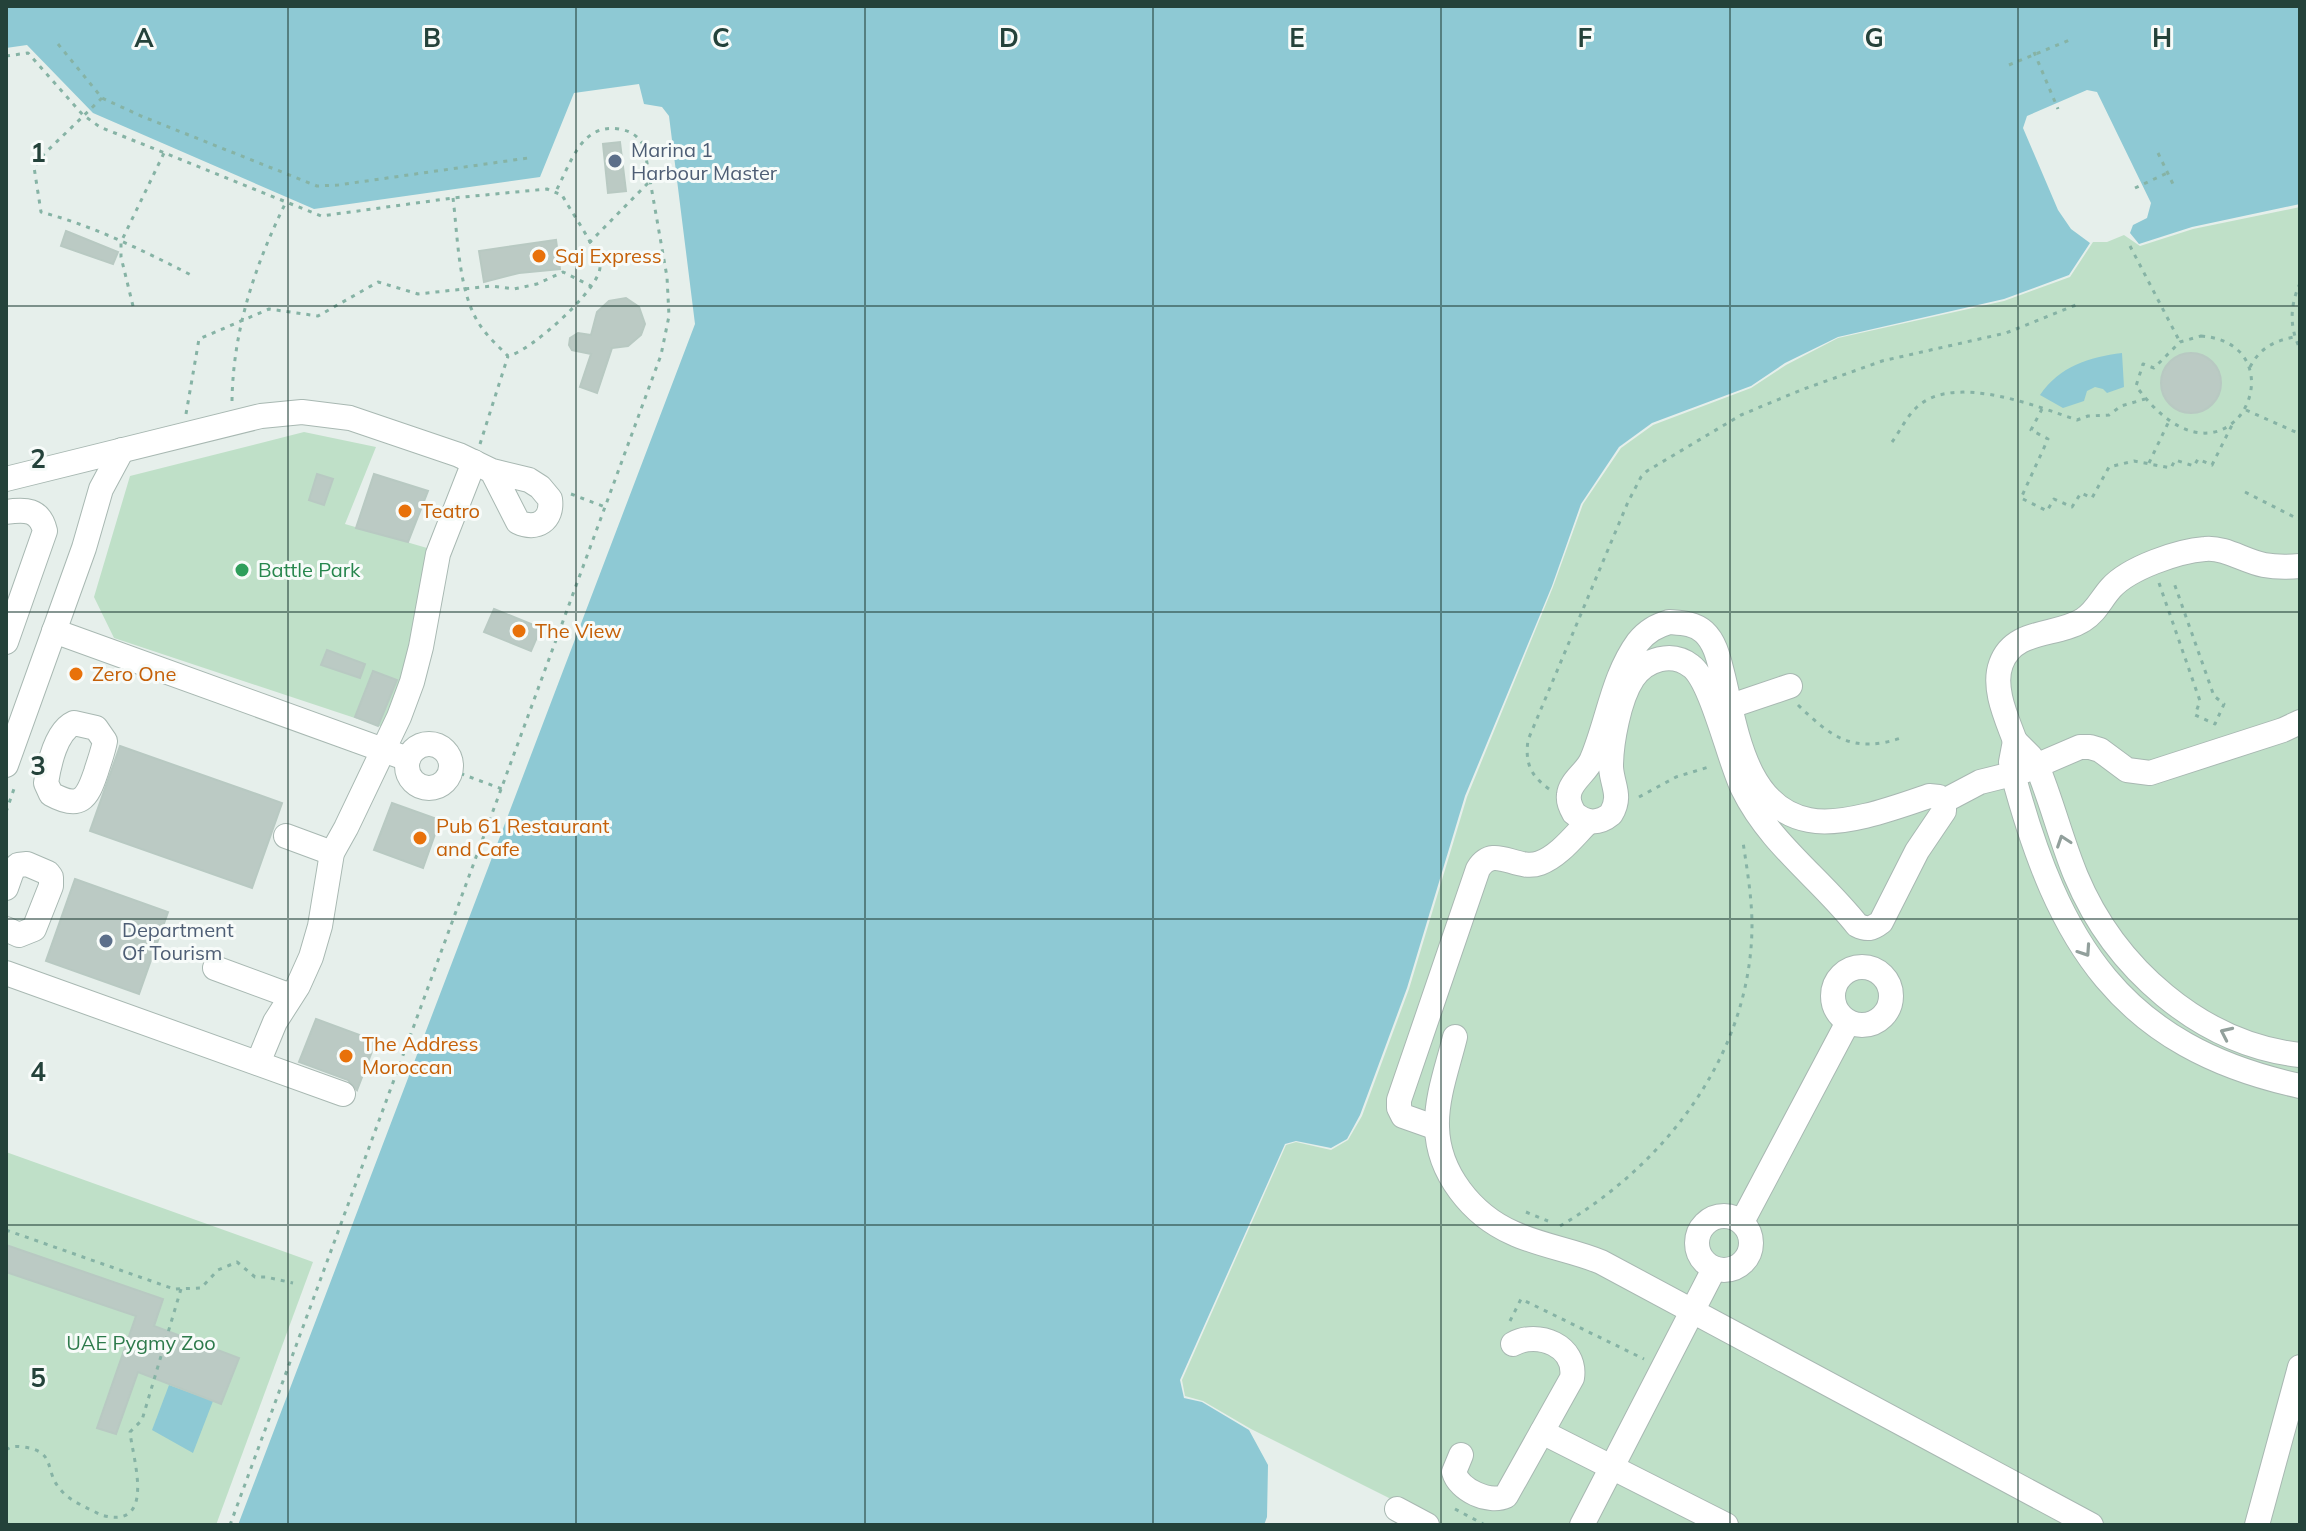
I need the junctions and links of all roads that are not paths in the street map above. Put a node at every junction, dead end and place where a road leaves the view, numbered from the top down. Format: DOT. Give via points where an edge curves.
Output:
graph roads {
  1 [pos="122,450"];
  2 [pos="62,465"];
  3 [pos="483,466"];
  4 [pos="6,479"];
  5 [pos="96,504"];
  6 [pos="6,512"];
  7 [pos="2300,566"];
  8 [pos="54,631"];
  9 [pos="6,642"];
  10 [pos="1785,687"];
  11 [pos="1722,708"];
  12 [pos="24,716"];
  13 [pos="2300,722"];
  14 [pos="64,729"];
  15 [pos="2015,741"];
  16 [pos="383,750"];
  17 [pos="408,759"];
  18 [pos="11,766"];
  19 [pos="2037,766"];
  20 [pos="2013,774"];
  21 [pos="47,777"];
  22 [pos="1944,801"];
  23 [pos="1579,814"];
  24 [pos="286,836"];
  25 [pos="332,853"];
  26 [pos="7,882"];
  27 [pos="1881,922"];
  28 [pos="1857,925"];
  29 [pos="6,929"];
  30 [pos="215,968"];
  31 [pos="1854,968"];
  32 [pos="6,973"];
  33 [pos="1880,974"];
  34 [pos="291,996"];
  35 [pos="1848,1022"];
  36 [pos="1455,1037"];
  37 [pos="2300,1055"];
  38 [pos="258,1063"];
  39 [pos="2300,1086"];
  40 [pos="343,1094"];
  41 [pos="1437,1128"];
  42 [pos="1742,1222"];
  43 [pos="1714,1269"];
  44 [pos="1692,1311"];
  45 [pos="1509,1338"];
  46 [pos="2300,1367"];
  47 [pos="1542,1432"];
  48 [pos="1461,1455"];
  49 [pos="1612,1467"];
  50 [pos="1397,1509"];
  51 [pos="1427,1525"];
  52 [pos="1582,1525"];
  53 [pos="1726,1525"];
  54 [pos="2091,1525"];
  55 [pos="2257,1525"];
  1 -- 2 [label="lane"];
  1 -- 3 [label="lane" via="278,413 327,413"];
  1 -- 5 [label="lane"];
  2 -- 4 [label="lane"];
  2 -- 5 [label="lane" via="84,479"];
  3 -- 3 [label="lane" via="518,522 535,526 549,516 550,499 540,487"];
  3 -- 16 [label="lane" via="438,554 412,682"];
  5 -- 8 [label="lane"];
  6 -- 9 [label="lane" via="31,511 45,531"];
  7 -- 15 [label="lane" via="2263,564 2211,548 2159,562 2120,580 2083,620 2030,636 2007,652 1998,678"];
  8 -- 12 [label="lane"];
  8 -- 16 [label="lane"];
  10 -- 11 [label="lane"];
  11 -- 22 [label="lane" via="1756,784 1784,812 1826,821 1929,796"];
  11 -- 23 [label="lane" via="1689,664 1666,658 1643,667 1629,686 1616,726 1611,764 1618,797 1611,814 1604,820"];
  11 -- 23 [label="lane" via="1715,647 1704,631 1687,623 1652,628 1630,657 1590,764 1569,795"];
  11 -- 28 [label="lane" via="1732,764 1744,792 1770,832"];
  12 -- 14 [label="lane"];
  12 -- 18 [label="lane"];
  13 -- 19 [label="lane" via="2150,773 2127,770 2090,747"];
  14 -- 21 [label="lane"];
  14 -- 21 [label="lane" via="81,723 103,735 89,791 74,802 56,797 47,789"];
  15 -- 19 [label="lane"];
  15 -- 20 [label="lane"];
  16 -- 17 [label="lane"];
  16 -- 25 [label="lane"];
  17 -- 17 [label="lane" via="407,774 423,788 444,783 451,770 448,754 435,745 418,746"];
  18 -- 21 [label="lane"];
  19 -- 20 [label="lane"];
  37 -- 19 [label="lane, one-way" via="2242,1041 2206,1024 2142,976 2093,912"];
  20 -- 22 [label="lane" via="1980,782"];
  20 -- 39 [label="lane, one-way" via="2064,918 2109,983 2168,1035 2203,1055"];
  22 -- 27 [label="lane" via="1944,811"];
  23 -- 41 [label="lane" via="1553,856 1543,862 1521,866 1491,857 1478,869 1399,1100 1403,1116"];
  24 -- 25 [label="lane"];
  25 -- 34 [label="lane" via="316,942"];
  26 -- 29 [label="lane" via="14,867 22,864 48,873 52,882 34,929 19,935"];
  27 -- 28 [label="lane" via="1865,929"];
  27 -- 33 [label="lane"];
  28 -- 31 [label="lane" via="1861,947"];
  30 -- 34 [label="lane"];
  31 -- 33 [label="lane"];
  31 -- 35 [label="lane" via="1837,982 1834,993 1834,1004"];
  32 -- 38 [label="lane"];
  33 -- 35 [label="lane" via="1888,983 1889,1007 1872,1024"];
  34 -- 38 [label="lane"];
  35 -- 42 [label="lane"];
  36 -- 41 [label="lane"];
  38 -- 40 [label="lane"];
  41 -- 44 [label="lane" via="1456,1186 1489,1220 1532,1241 1601,1262"];
  42 -- 43 [label="lane" via="1751,1236 1750,1253 1731,1269"];
  42 -- 43 [label="lane" via="1726,1216 1703,1226 1698,1250"];
  43 -- 44 [label="lane"];
  44 -- 49 [label="lane"];
  44 -- 54 [label="lane"];
  45 -- 47 [label="lane" via="1538,1338 1563,1350 1572,1362 1572,1378"];
  46 -- 55 [label="lane"];
  47 -- 48 [label="lane" via="1510,1491 1500,1499 1461,1484 1454,1472"];
  47 -- 49 [label="lane"];
  49 -- 52 [label="lane"];
  49 -- 53 [label="lane"];
  50 -- 51 [label="lane"];
}
